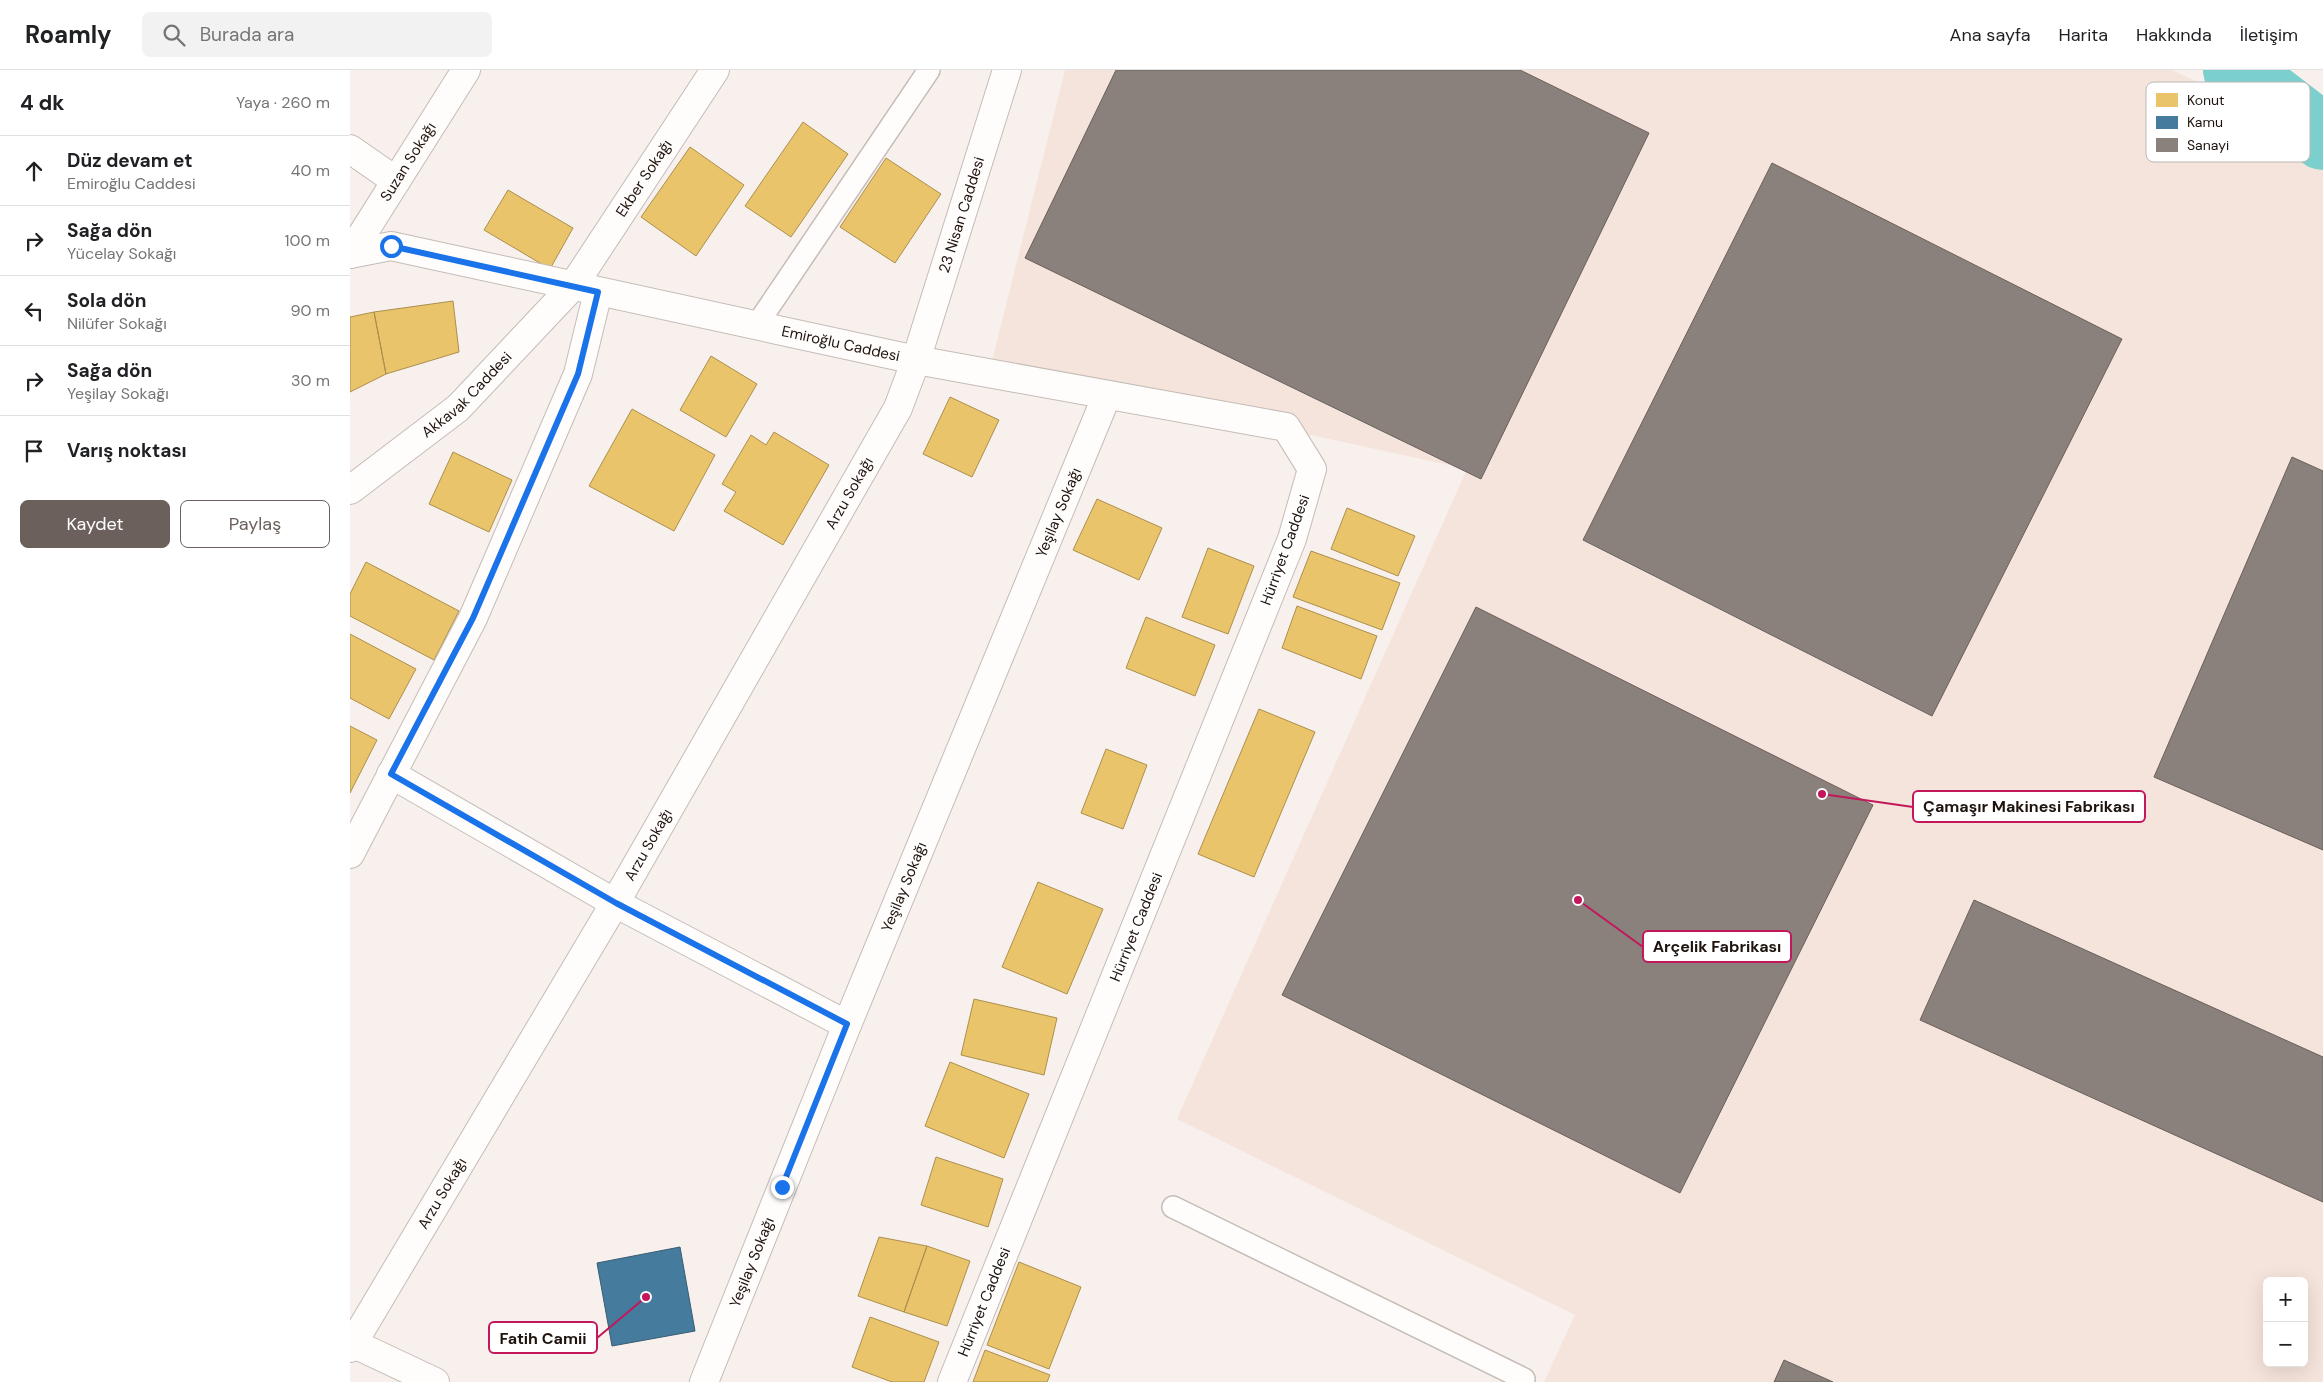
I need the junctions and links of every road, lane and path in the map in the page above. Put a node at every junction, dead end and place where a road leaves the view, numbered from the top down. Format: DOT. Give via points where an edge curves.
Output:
graph roads {
  1 [pos="466,70"];
  2 [pos="715,70"];
  3 [pos="929,70"];
  4 [pos="1008,70"];
  5 [pos="350,149"];
  6 [pos="396,181"];
  7 [pos="350,254"];
  8 [pos="586,289"];
  9 [pos="756,326"];
  10 [pos="916,360"];
  11 [pos="1108,395"];
  12 [pos="1312,469"];
  13 [pos="350,490"];
  14 [pos="391,774"];
  15 [pos="350,854"];
  16 [pos="616,903"];
  17 [pos="847,1024"];
  18 [pos="1173,1207"];
  19 [pos="351,1344"];
  20 [pos="1524,1379"];
  21 [pos="435,1382"];
  22 [pos="704,1382"];
  23 [pos="952,1382"];
  1 -- 6 [label="street, Suzan Sokağı"];
  2 -- 8 [label="street, Ekber Sokağı"];
  3 -- 9 [label="lane"];
  4 -- 10 [label="street, 23 Nisan Caddesi"];
  5 -- 6 [label="street"];
  6 -- 7 [label="street, Suzan Sokağı"];
  7 -- 8 [label="street, Emiroğlu Caddesi" via="391,246"];
  8 -- 9 [label="street, Emiroğlu Caddesi"];
  8 -- 13 [label="street, Akkavak Caddesi" via="458,408"];
  8 -- 14 [label="street" via="574,383 473,618"];
  9 -- 10 [label="street, Emiroğlu Caddesi"];
  10 -- 11 [label="street, Emiroğlu Caddesi"];
  10 -- 16 [label="street, Arzu Sokağı" via="898,408"];
  11 -- 12 [label="street, Emiroğlu Caddesi" via="1286,427"];
  11 -- 17 [label="street, Yeşilay Sokağı"];
  12 -- 23 [label="street, Hürriyet Caddesi" via="1292,539"];
  14 -- 15 [label="street"];
  14 -- 16 [label="street"];
  16 -- 17 [label="street"];
  16 -- 19 [label="street, Arzu Sokağı"];
  17 -- 22 [label="street, Yeşilay Sokağı"];
  18 -- 20 [label="lane"];
  19 -- 21 [label="street"];
}
